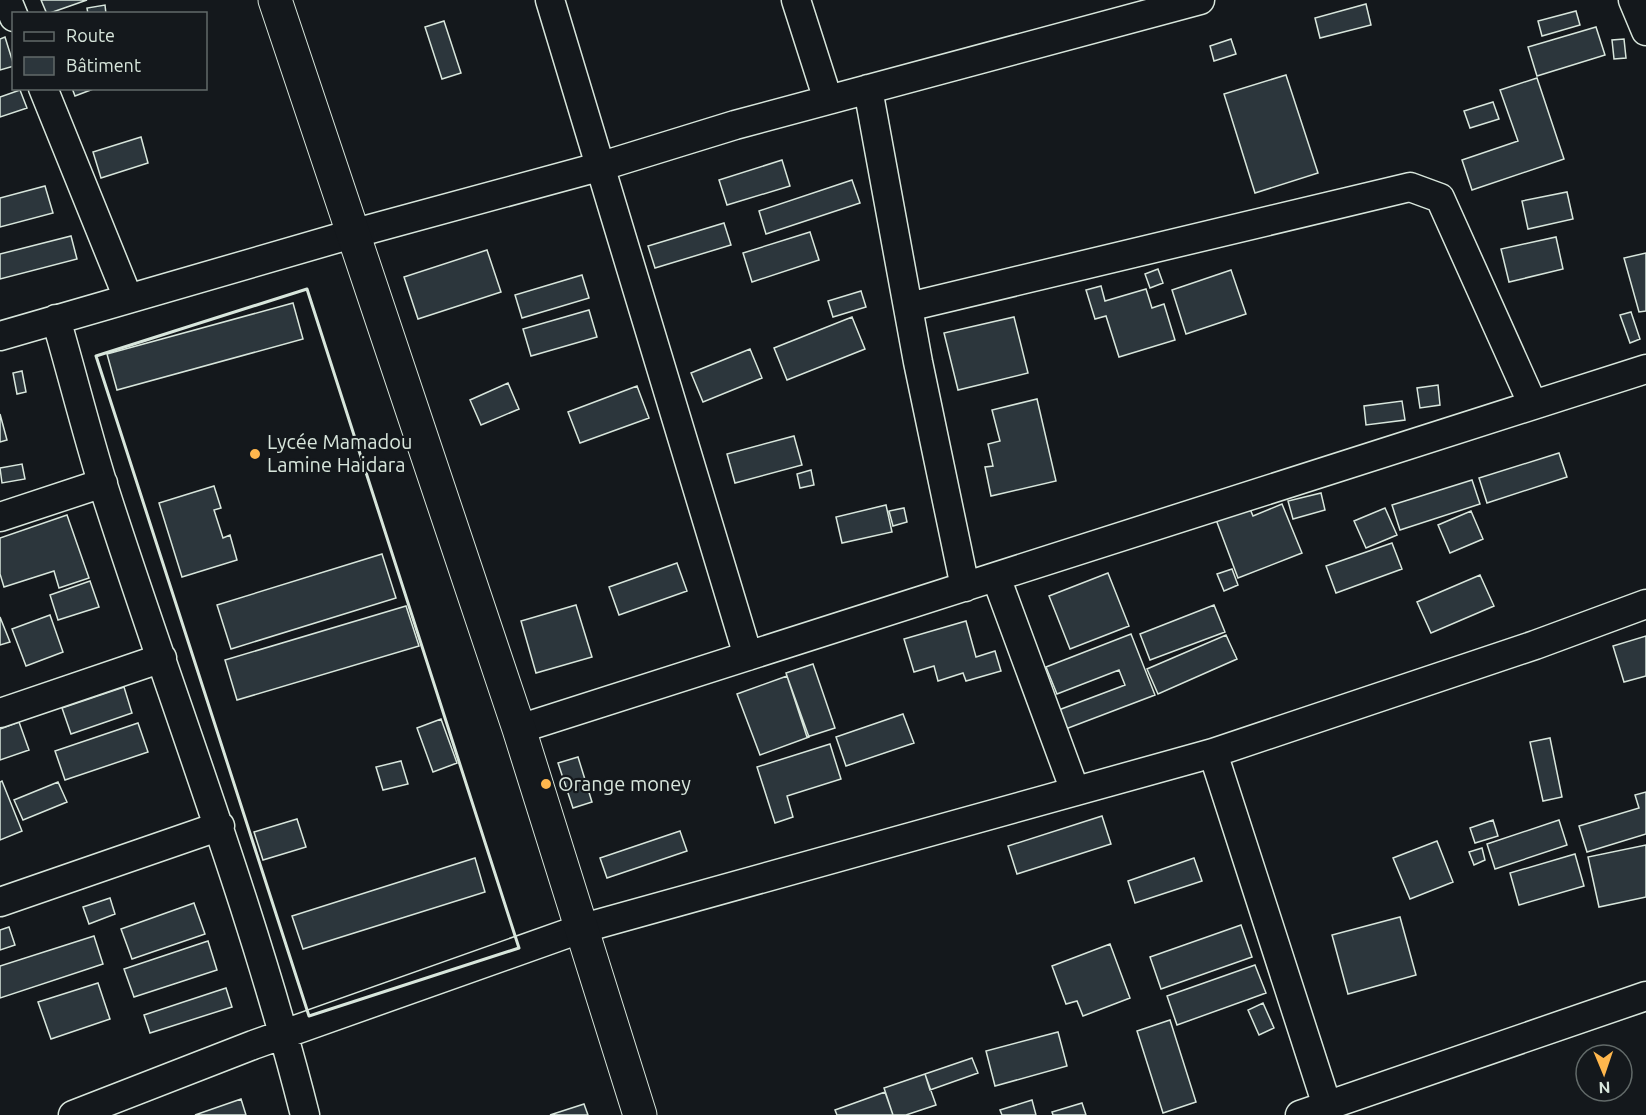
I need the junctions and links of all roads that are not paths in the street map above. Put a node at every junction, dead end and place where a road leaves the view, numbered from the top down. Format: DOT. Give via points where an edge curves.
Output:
graph roads {
  1 [pos="275,0"];
  2 [pos="550,0"];
  3 [pos="796,0"];
  4 [pos="1200,0"];
  5 [pos="1632,0"];
  6 [pos="1646,31"];
  7 [pos="868,89"];
  8 [pos="44,90"];
  9 [pos="828,100"];
  10 [pos="602,166"];
  11 [pos="352,234"];
  12 [pos="128,298"];
  13 [pos="908,307"];
  14 [pos="56,319"];
  15 [pos="0,336"];
  16 [pos="1646,369"];
  17 [pos="1533,405"];
  18 [pos="103,483"];
  19 [pos="0,517"];
  20 [pos="996,577"];
  21 [pos="965,587"];
  22 [pos="1646,604"];
  23 [pos="748,656"];
  24 [pos="162,658"];
  25 [pos="0,713"];
  26 [pos="519,729"];
  27 [pos="1213,753"];
  28 [pos="1075,791"];
  29 [pos="220,826"];
  30 [pos="0,902"];
  31 [pos="580,929"];
  32 [pos="1646,996"];
  33 [pos="285,1034"];
  34 [pos="1328,1110"];
  35 [pos="73,1115"];
  36 [pos="305,1115"];
  37 [pos="640,1115"];
  38 [pos="1300,1115"];
  1 -- 11 [label="street"];
  2 -- 10 [label="street"];
  3 -- 9 [label="street"];
  4 -- 7 [label="street"];
  5 -- 6 [label="street"];
  7 -- 9 [label="street"];
  7 -- 13 [label="street"];
  8 -- 12 [label="street"];
  9 -- 10 [label="street"];
  10 -- 11 [label="street"];
  10 -- 23 [label="street"];
  11 -- 12 [label="street"];
  11 -- 26 [label="street"];
  12 -- 14 [label="street"];
  13 -- 17 [label="street" via="1410,187 1440,198"];
  13 -- 21 [label="street"];
  14 -- 15 [label="street"];
  14 -- 18 [label="street"];
  16 -- 17 [label="street"];
  17 -- 20 [label="street"];
  18 -- 19 [label="street"];
  18 -- 24 [label="street"];
  20 -- 21 [label="street"];
  20 -- 28 [label="street"];
  21 -- 23 [label="street"];
  22 -- 27 [label="street"];
  23 -- 26 [label="street"];
  24 -- 25 [label="street"];
  24 -- 29 [label="street"];
  26 -- 31 [label="street"];
  27 -- 28 [label="street"];
  27 -- 34 [label="street"];
  28 -- 31 [label="street"];
  29 -- 30 [label="street"];
  29 -- 33 [label="street"];
  31 -- 33 [label="street"];
  31 -- 37 [label="street"];
  32 -- 34 [label="street"];
  33 -- 35 [label="street"];
  33 -- 36 [label="street"];
  34 -- 38 [label="street"];
}
